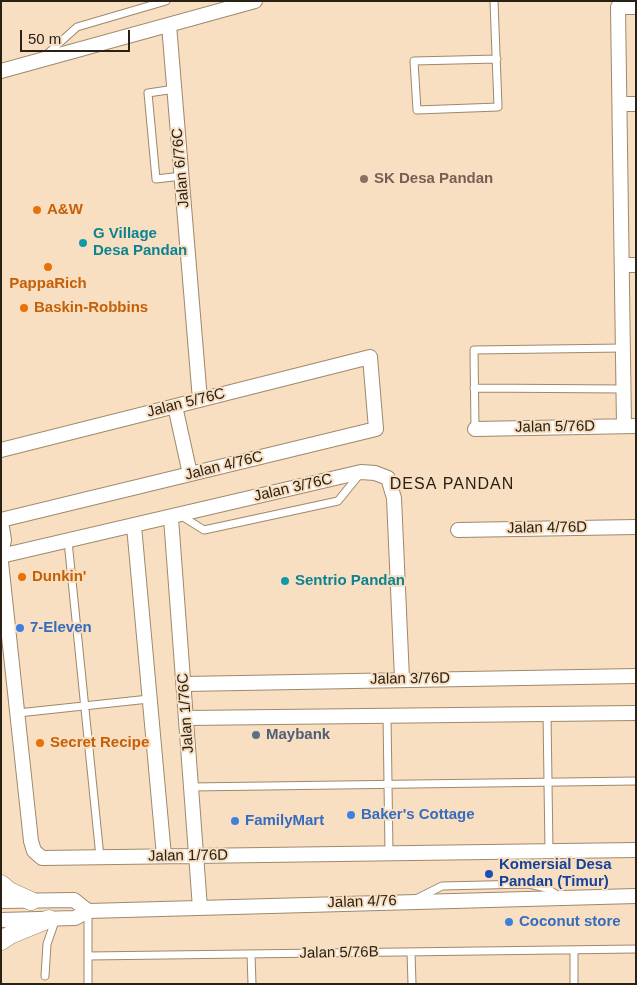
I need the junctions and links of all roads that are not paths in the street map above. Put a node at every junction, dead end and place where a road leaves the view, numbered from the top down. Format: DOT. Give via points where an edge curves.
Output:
graph roads {
  1 [pos="166,1"];
  2 [pos="255,1"];
  3 [pos="494,1"];
  4 [pos="636,8"];
  5 [pos="169,25"];
  6 [pos="496,59"];
  7 [pos="38,61"];
  8 [pos="1,71"];
  9 [pos="174,89"];
  10 [pos="620,104"];
  11 [pos="636,104"];
  12 [pos="182,176"];
  13 [pos="629,265"];
  14 [pos="623,348"];
  15 [pos="370,357"];
  16 [pos="474,388"];
  17 [pos="624,389"];
  18 [pos="200,400"];
  19 [pos="175,406"];
  20 [pos="630,426"];
  21 [pos="475,429"];
  22 [pos="1,450"];
  23 [pos="361,472"];
  24 [pos="190,474"];
  25 [pos="175,517"];
  26 [pos="1,520"];
  27 [pos="134,526"];
  28 [pos="636,527"];
  29 [pos="458,530"];
  30 [pos="68,541"];
  31 [pos="1,555"];
  32 [pos="1,562"];
  33 [pos="636,676"];
  34 [pos="402,679"];
  35 [pos="184,684"];
  36 [pos="149,699"];
  37 [pos="85,706"];
  38 [pos="18,713"];
  39 [pos="636,713"];
  40 [pos="547,714"];
  41 [pos="387,716"];
  42 [pos="186,718"];
  43 [pos="548,782"];
  44 [pos="636,782"];
  45 [pos="388,784"];
  46 [pos="191,787"];
  47 [pos="636,850"];
  48 [pos="549,851"];
  49 [pos="388,853"];
  50 [pos="197,855"];
  51 [pos="164,856"];
  52 [pos="100,857"];
  53 [pos="1,884"];
  54 [pos="636,896"];
  55 [pos="1,901"];
  56 [pos="31,901"];
  57 [pos="200,908"];
  58 [pos="88,911"];
  59 [pos="52,918"];
  60 [pos="1,920"];
  61 [pos="1,941"];
  62 [pos="636,949"];
  63 [pos="574,950"];
  64 [pos="411,952"];
  65 [pos="251,954"];
  66 [pos="88,956"];
  67 [pos="46,976"];
  68 [pos="88,984"];
  69 [pos="252,984"];
  70 [pos="412,984"];
  71 [pos="574,984"];
  1 -- 7 [label="lane" via="77,27"];
  2 -- 5 [label="street"];
  3 -- 6 [label="lane"];
  4 -- 10 [label="street" via="618,7"];
  5 -- 7 [label="street"];
  5 -- 9 [label="street, Jalan 6/76C"];
  6 -- 6 [label="lane" via="414,61 417,110 498,108"];
  7 -- 8 [label="street"];
  9 -- 12 [label="street, Jalan 6/76C"];
  9 -- 12 [label="lane" via="148,94 156,178"];
  10 -- 11 [label="street"];
  10 -- 13 [label="street"];
  12 -- 18 [label="street, Jalan 6/76C"];
  13 -- 14 [label="street"];
  14 -- 16 [label="lane" via="474,350"];
  14 -- 17 [label="street"];
  15 -- 18 [label="street, Jalan 5/76C"];
  15 -- 24 [label="street, Jalan 4/76C" via="376,429"];
  16 -- 17 [label="lane"];
  16 -- 21 [label="lane"];
  17 -- 20 [label="street"];
  18 -- 19 [label="street, Jalan 5/76C"];
  19 -- 22 [label="street, Jalan 5/76C"];
  19 -- 24 [label="street"];
  20 -- 21 [label="street, Jalan 5/76D"];
  23 -- 25 [label="street, Jalan 3/76C"];
  23 -- 25 [label="lane" via="338,501 204,530"];
  23 -- 34 [label="street, Jalan 3/76C" via="375,472 388,478 392,487"];
  24 -- 26 [label="street, Jalan 4/76C"];
  25 -- 27 [label="street, Jalan 3/76C"];
  25 -- 35 [label="street, Jalan 1/76C"];
  26 -- 31 [label="street" via="4,540"];
  27 -- 30 [label="street, Jalan 3/76C"];
  27 -- 36 [label="street"];
  28 -- 29 [label="street, Jalan 4/76D"];
  30 -- 31 [label="street, Jalan 3/76C"];
  30 -- 37 [label="lane"];
  32 -- 38 [label="street, Jalan 1/76D"];
  33 -- 34 [label="street, Jalan 3/76D"];
  34 -- 35 [label="street, Jalan 3/76D"];
  35 -- 42 [label="street, Jalan 1/76C"];
  36 -- 37 [label="lane"];
  36 -- 51 [label="street"];
  37 -- 38 [label="lane"];
  37 -- 52 [label="lane"];
  38 -- 52 [label="street, Jalan 1/76D" via="34,851 42,858"];
  39 -- 40 [label="street"];
  40 -- 41 [label="street"];
  40 -- 43 [label="lane"];
  41 -- 42 [label="street"];
  41 -- 45 [label="lane"];
  42 -- 46 [label="street, Jalan 1/76C"];
  43 -- 44 [label="lane"];
  43 -- 45 [label="lane"];
  43 -- 48 [label="lane"];
  45 -- 46 [label="lane"];
  45 -- 49 [label="lane"];
  46 -- 50 [label="street, Jalan 1/76C"];
  47 -- 48 [label="street, Jalan 1/76D"];
  48 -- 49 [label="street, Jalan 1/76D"];
  49 -- 50 [label="street, Jalan 1/76D"];
  50 -- 51 [label="street, Jalan 1/76D"];
  50 -- 57 [label="street, Jalan 1/76C"];
  51 -- 52 [label="street, Jalan 1/76D"];
  53 -- 56 [label="street"];
  54 -- 57 [label="street, Jalan 4/76"];
  55 -- 56 [label="street, Jalan 4/76"];
  56 -- 58 [label="street, Jalan 4/76" via="74,900"];
  57 -- 58 [label="street, Jalan 4/76"];
  58 -- 59 [label="street, Jalan 4/76" via="75,918"];
  58 -- 66 [label="lane"];
  59 -- 60 [label="street, Jalan 4/76"];
  59 -- 61 [label="street"];
  59 -- 67 [label="lane" via="46,944"];
  62 -- 63 [label="lane, Jalan 5/76B"];
  63 -- 64 [label="lane, Jalan 5/76B"];
  63 -- 71 [label="lane"];
  64 -- 65 [label="lane, Jalan 5/76B"];
  64 -- 70 [label="lane"];
  65 -- 66 [label="lane, Jalan 5/76B"];
  65 -- 69 [label="lane"];
  66 -- 68 [label="lane"];
}
